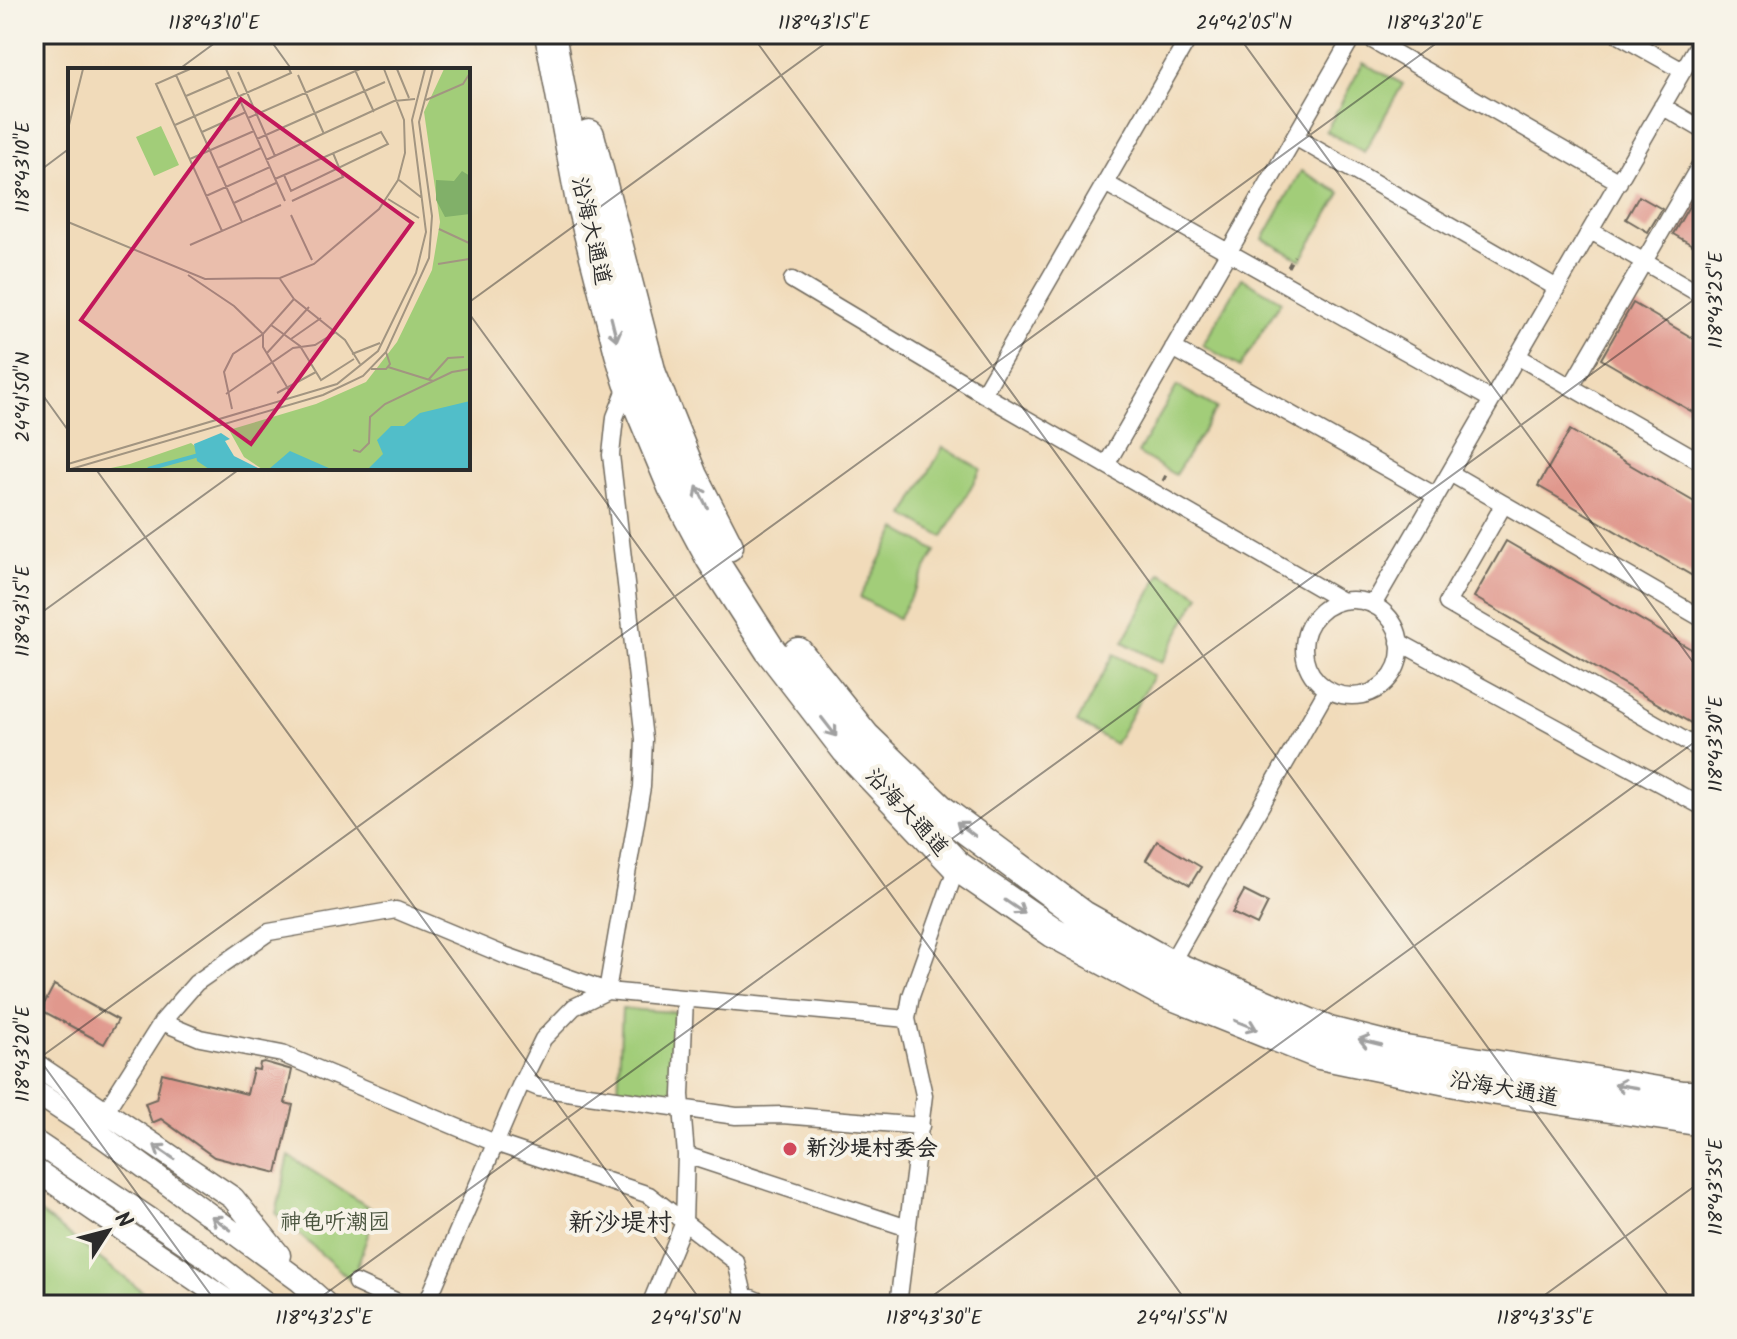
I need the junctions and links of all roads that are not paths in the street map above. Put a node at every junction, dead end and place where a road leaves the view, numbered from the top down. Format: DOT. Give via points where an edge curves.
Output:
graph roads {
  1 [pos="550,34"];
  2 [pos="570,34"];
  3 [pos="1191,34"];
  4 [pos="1354,34"];
  5 [pos="1362,34"];
  6 [pos="1617,34"];
  7 [pos="1703,36"];
  8 [pos="1683,71"];
  9 [pos="1662,106"];
  10 [pos="1703,130"];
  11 [pos="1295,137"];
  12 [pos="1703,160"];
  13 [pos="1619,182"];
  14 [pos="1105,183"];
  15 [pos="1591,231"];
  16 [pos="1228,252"];
  17 [pos="1644,262"];
  18 [pos="792,280"];
  19 [pos="1557,288"];
  20 [pos="1703,296"];
  21 [pos="1173,348"];
  22 [pos="1517,356"];
  23 [pos="629,382"];
  24 [pos="1571,387"];
  25 [pos="983,394"];
  26 [pos="1492,400"];
  27 [pos="1703,463"];
  28 [pos="1106,465"];
  29 [pos="1450,473"];
  30 [pos="1436,496"];
  31 [pos="1504,504"];
  32 [pos="1342,601"];
  33 [pos="1373,605"];
  34 [pos="1703,619"];
  35 [pos="1399,642"];
  36 [pos="1327,690"];
  37 [pos="1703,751"];
  38 [pos="895,782"];
  39 [pos="1703,807"];
  40 [pos="957,866"];
  41 [pos="1164,977"];
  42 [pos="607,991"];
  43 [pos="685,998"];
  44 [pos="907,1019"];
  45 [pos="162,1022"];
  46 [pos="34,1064"];
  47 [pos="522,1081"];
  48 [pos="34,1091"];
  49 [pos="1703,1096"];
  50 [pos="683,1109"];
  51 [pos="105,1112"];
  52 [pos="1703,1121"];
  53 [pos="921,1126"];
  54 [pos="34,1141"];
  55 [pos="495,1143"];
  56 [pos="686,1155"];
  57 [pos="34,1169"];
  58 [pos="684,1222"];
  59 [pos="908,1228"];
  60 [pos="300,1281"];
  61 [pos="356,1283"];
  62 [pos="233,1305"];
  63 [pos="268,1305"];
  64 [pos="327,1305"];
  65 [pos="404,1305"];
  66 [pos="426,1305"];
  67 [pos="650,1305"];
  68 [pos="768,1305"];
  69 [pos="898,1305"];
  1 -- 23 [label="highway, 沿海大通道, one-way" via="581,202"];
  38 -- 2 [label="highway, 沿海大通道, one-way" via="790,643 729,549 692,476 642,346 595,164"];
  3 -- 14 [label="street"];
  4 -- 11 [label="street"];
  5 -- 13 [label="street"];
  6 -- 8 [label="street"];
  7 -- 8 [label="street"];
  8 -- 9 [label="street"];
  9 -- 10 [label="street"];
  9 -- 13 [label="street"];
  11 -- 16 [label="street"];
  11 -- 19 [label="street"];
  12 -- 17 [label="street"];
  13 -- 15 [label="street"];
  14 -- 16 [label="street"];
  14 -- 25 [label="street"];
  15 -- 17 [label="street"];
  15 -- 19 [label="street"];
  16 -- 21 [label="street"];
  16 -- 26 [label="street"];
  17 -- 20 [label="street"];
  17 -- 24 [label="street"];
  18 -- 25 [label="street"];
  19 -- 22 [label="street"];
  21 -- 28 [label="street"];
  21 -- 30 [label="street"];
  22 -- 24 [label="street"];
  22 -- 26 [label="street"];
  23 -- 38 [label="highway, 沿海大通道, one-way" via="673,487 770,650 847,750"];
  23 -- 42 [label="street" via="615,417 611,455 644,739 642,787"];
  24 -- 27 [label="street"];
  25 -- 28 [label="street"];
  26 -- 29 [label="street"];
  28 -- 32 [label="street"];
  29 -- 30 [label="street"];
  29 -- 31 [label="street"];
  30 -- 33 [label="street"];
  31 -- 34 [label="street"];
  31 -- 37 [label="street" via="1447,603"];
  32 -- 33 [label="street"];
  32 -- 36 [label="street" via="1314,618 1303,648 1310,672"];
  33 -- 35 [label="street" via="1395,627"];
  35 -- 36 [label="street" via="1399,657 1384,684 1357,696"];
  35 -- 39 [label="street"];
  36 -- 41 [label="street"];
  38 -- 40 [label="highway, 沿海大通道"];
  41 -- 38 [label="highway, 沿海大通道, one-way" via="942,811"];
  40 -- 41 [label="highway, 沿海大通道, one-way" via="1053,932"];
  40 -- 44 [label="street"];
  49 -- 41 [label="highway, 沿海大通道, one-way" via="1405,1051 1329,1032"];
  41 -- 52 [label="highway, 沿海大通道, one-way" via="1320,1054 1491,1089"];
  42 -- 43 [label="street"];
  42 -- 45 [label="street" via="396,910 269,932 196,983"];
  42 -- 47 [label="street" via="574,1007 543,1039"];
  43 -- 44 [label="street"];
  43 -- 50 [label="street"];
  44 -- 53 [label="street" via="924,1095"];
  45 -- 51 [label="street"];
  45 -- 55 [label="street" via="200,1038 282,1054"];
  46 -- 51 [label="main road"];
  47 -- 50 [label="street"];
  47 -- 55 [label="street"];
  60 -- 48 [label="main road, one-way"];
  50 -- 53 [label="street"];
  50 -- 56 [label="street"];
  60 -- 51 [label="main road, one-way" via="233,1198"];
  53 -- 59 [label="street"];
  54 -- 63 [label="main road"];
  55 -- 58 [label="street" via="649,1195"];
  55 -- 66 [label="street"];
  56 -- 58 [label="street"];
  56 -- 59 [label="street"];
  57 -- 62 [label="main road"];
  58 -- 67 [label="street"];
  58 -- 68 [label="street" via="736,1262 744,1295"];
  59 -- 69 [label="street"];
  60 -- 64 [label="main road"];
  61 -- 65 [label="street"];
}
